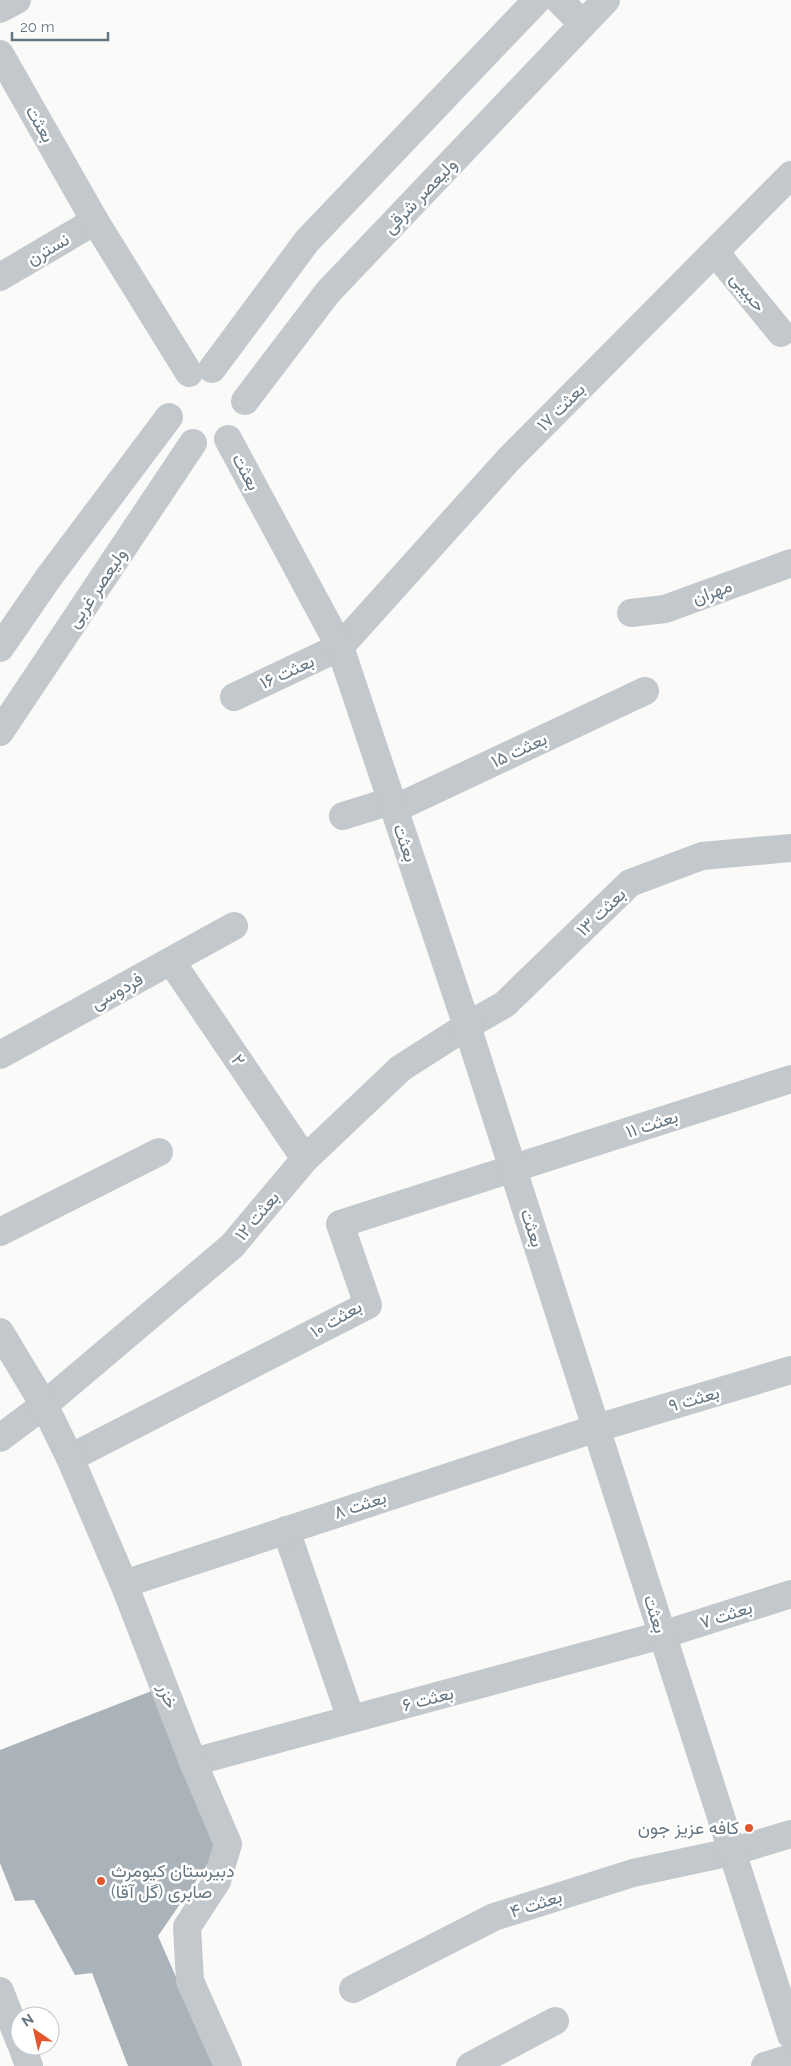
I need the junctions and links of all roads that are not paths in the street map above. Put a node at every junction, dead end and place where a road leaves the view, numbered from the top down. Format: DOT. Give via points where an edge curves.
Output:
graph roads {
  1 [pos="16,0"];
  2 [pos="537,0"];
  3 [pos="559,0"];
  4 [pos="606,0"];
  5 [pos="0,9"];
  6 [pos="583,24"];
  7 [pos="0,54"];
  8 [pos="791,176"];
  9 [pos="95,221"];
  10 [pos="715,252"];
  11 [pos="0,277"];
  12 [pos="780,333"];
  13 [pos="200,371"];
  14 [pos="245,401"];
  15 [pos="170,417"];
  16 [pos="228,439"];
  17 [pos="193,443"];
  18 [pos="791,563"];
  19 [pos="631,613"];
  20 [pos="340,647"];
  21 [pos="0,648"];
  22 [pos="645,690"];
  23 [pos="234,697"];
  24 [pos="2,724"];
  25 [pos="393,805"];
  26 [pos="343,816"];
  27 [pos="791,848"];
  28 [pos="234,926"];
  29 [pos="171,961"];
  30 [pos="466,1026"];
  31 [pos="0,1055"];
  32 [pos="791,1079"];
  33 [pos="159,1152"];
  34 [pos="305,1159"];
  35 [pos="513,1170"];
  36 [pos="0,1232"];
  37 [pos="0,1332"];
  38 [pos="791,1370"];
  39 [pos="44,1405"];
  40 [pos="597,1428"];
  41 [pos="0,1438"];
  42 [pos="70,1458"];
  43 [pos="286,1530"];
  44 [pos="124,1584"];
  45 [pos="791,1594"];
  46 [pos="662,1635"];
  47 [pos="351,1720"];
  48 [pos="193,1762"];
  49 [pos="791,1834"];
  50 [pos="731,1852"];
  51 [pos="353,1989"];
  52 [pos="0,1990"];
  53 [pos="10,2016"];
  54 [pos="555,2021"];
  55 [pos="791,2036"];
  56 [pos="791,2058"];
  57 [pos="228,2066"];
  58 [pos="470,2066"];
  59 [pos="765,2066"];
  1 -- 5 [label="street"];
  2 -- 13 [label="street" via="307,241"];
  3 -- 6 [label="street"];
  4 -- 6 [label="street, ولیعصر شرقی"];
  6 -- 14 [label="street, ولیعصر شرقی" via="328,292"];
  7 -- 9 [label="street, بعثت"];
  8 -- 10 [label="street, بعثت ۱۷"];
  9 -- 11 [label="street, نسترن"];
  9 -- 13 [label="street, بعثت"];
  10 -- 12 [label="street, حبیبی"];
  10 -- 20 [label="street, بعثت ۱۷" via="509,459"];
  13 -- 14 [label="street" via="228,375 239,386"];
  13 -- 15 [label="street" via="176,384 169,399"];
  14 -- 16 [label="street" via="239,429"];
  15 -- 17 [label="street" via="178,432"];
  15 -- 21 [label="street" via="49,577"];
  16 -- 17 [label="street" via="217,444"];
  16 -- 20 [label="street, بعثت"];
  17 -- 24 [label="street, ولیعصر غربی"];
  18 -- 19 [label="street, مهران" via="665,609"];
  20 -- 23 [label="street, بعثت ۱۶"];
  20 -- 25 [label="street, بعثت"];
  22 -- 25 [label="street, بعثت ۱۵"];
  25 -- 26 [label="street, بعثت ۱۵"];
  25 -- 30 [label="street, بعثت"];
  27 -- 30 [label="street, بعثت ۱۳" via="702,856 630,883 505,1004"];
  28 -- 29 [label="street, فردوسی"];
  29 -- 31 [label="street, فردوسی"];
  29 -- 34 [label="street, ۲"];
  30 -- 34 [label="street, بعثت ۱۲" via="401,1068"];
  30 -- 35 [label="street, بعثت"];
  32 -- 35 [label="street, بعثت ۱۱"];
  33 -- 36 [label="street"];
  34 -- 39 [label="street, بعثت ۱۲" via="232,1246"];
  35 -- 40 [label="street, بعثت"];
  35 -- 42 [label="street, بعثت ۱۰" via="340,1224 368,1305"];
  37 -- 39 [label="street, خزر"];
  38 -- 40 [label="street, بعثت ۹"];
  39 -- 41 [label="street, بعثت ۱۲"];
  39 -- 42 [label="street, خزر"];
  40 -- 43 [label="street, بعثت ۸"];
  40 -- 46 [label="street, بعثت"];
  42 -- 44 [label="street, خزر"];
  43 -- 44 [label="street, بعثت ۸"];
  43 -- 47 [label="street"];
  44 -- 48 [label="street, خزر"];
  45 -- 46 [label="street, بعثت ۷"];
  46 -- 47 [label="street, بعثت ۶"];
  46 -- 50 [label="street, بعثت"];
  47 -- 48 [label="street, بعثت ۶"];
  48 -- 57 [label="street, خزر" via="228,1844 217,1882 187,1927 190,1981"];
  49 -- 50 [label="street, بعثت ۴"];
  50 -- 51 [label="street, بعثت ۴" via="633,1873 494,1918"];
  50 -- 55 [label="street, بعثت"];
  52 -- 53 [label="street"];
  54 -- 58 [label="street"];
  56 -- 59 [label="street"];
}
